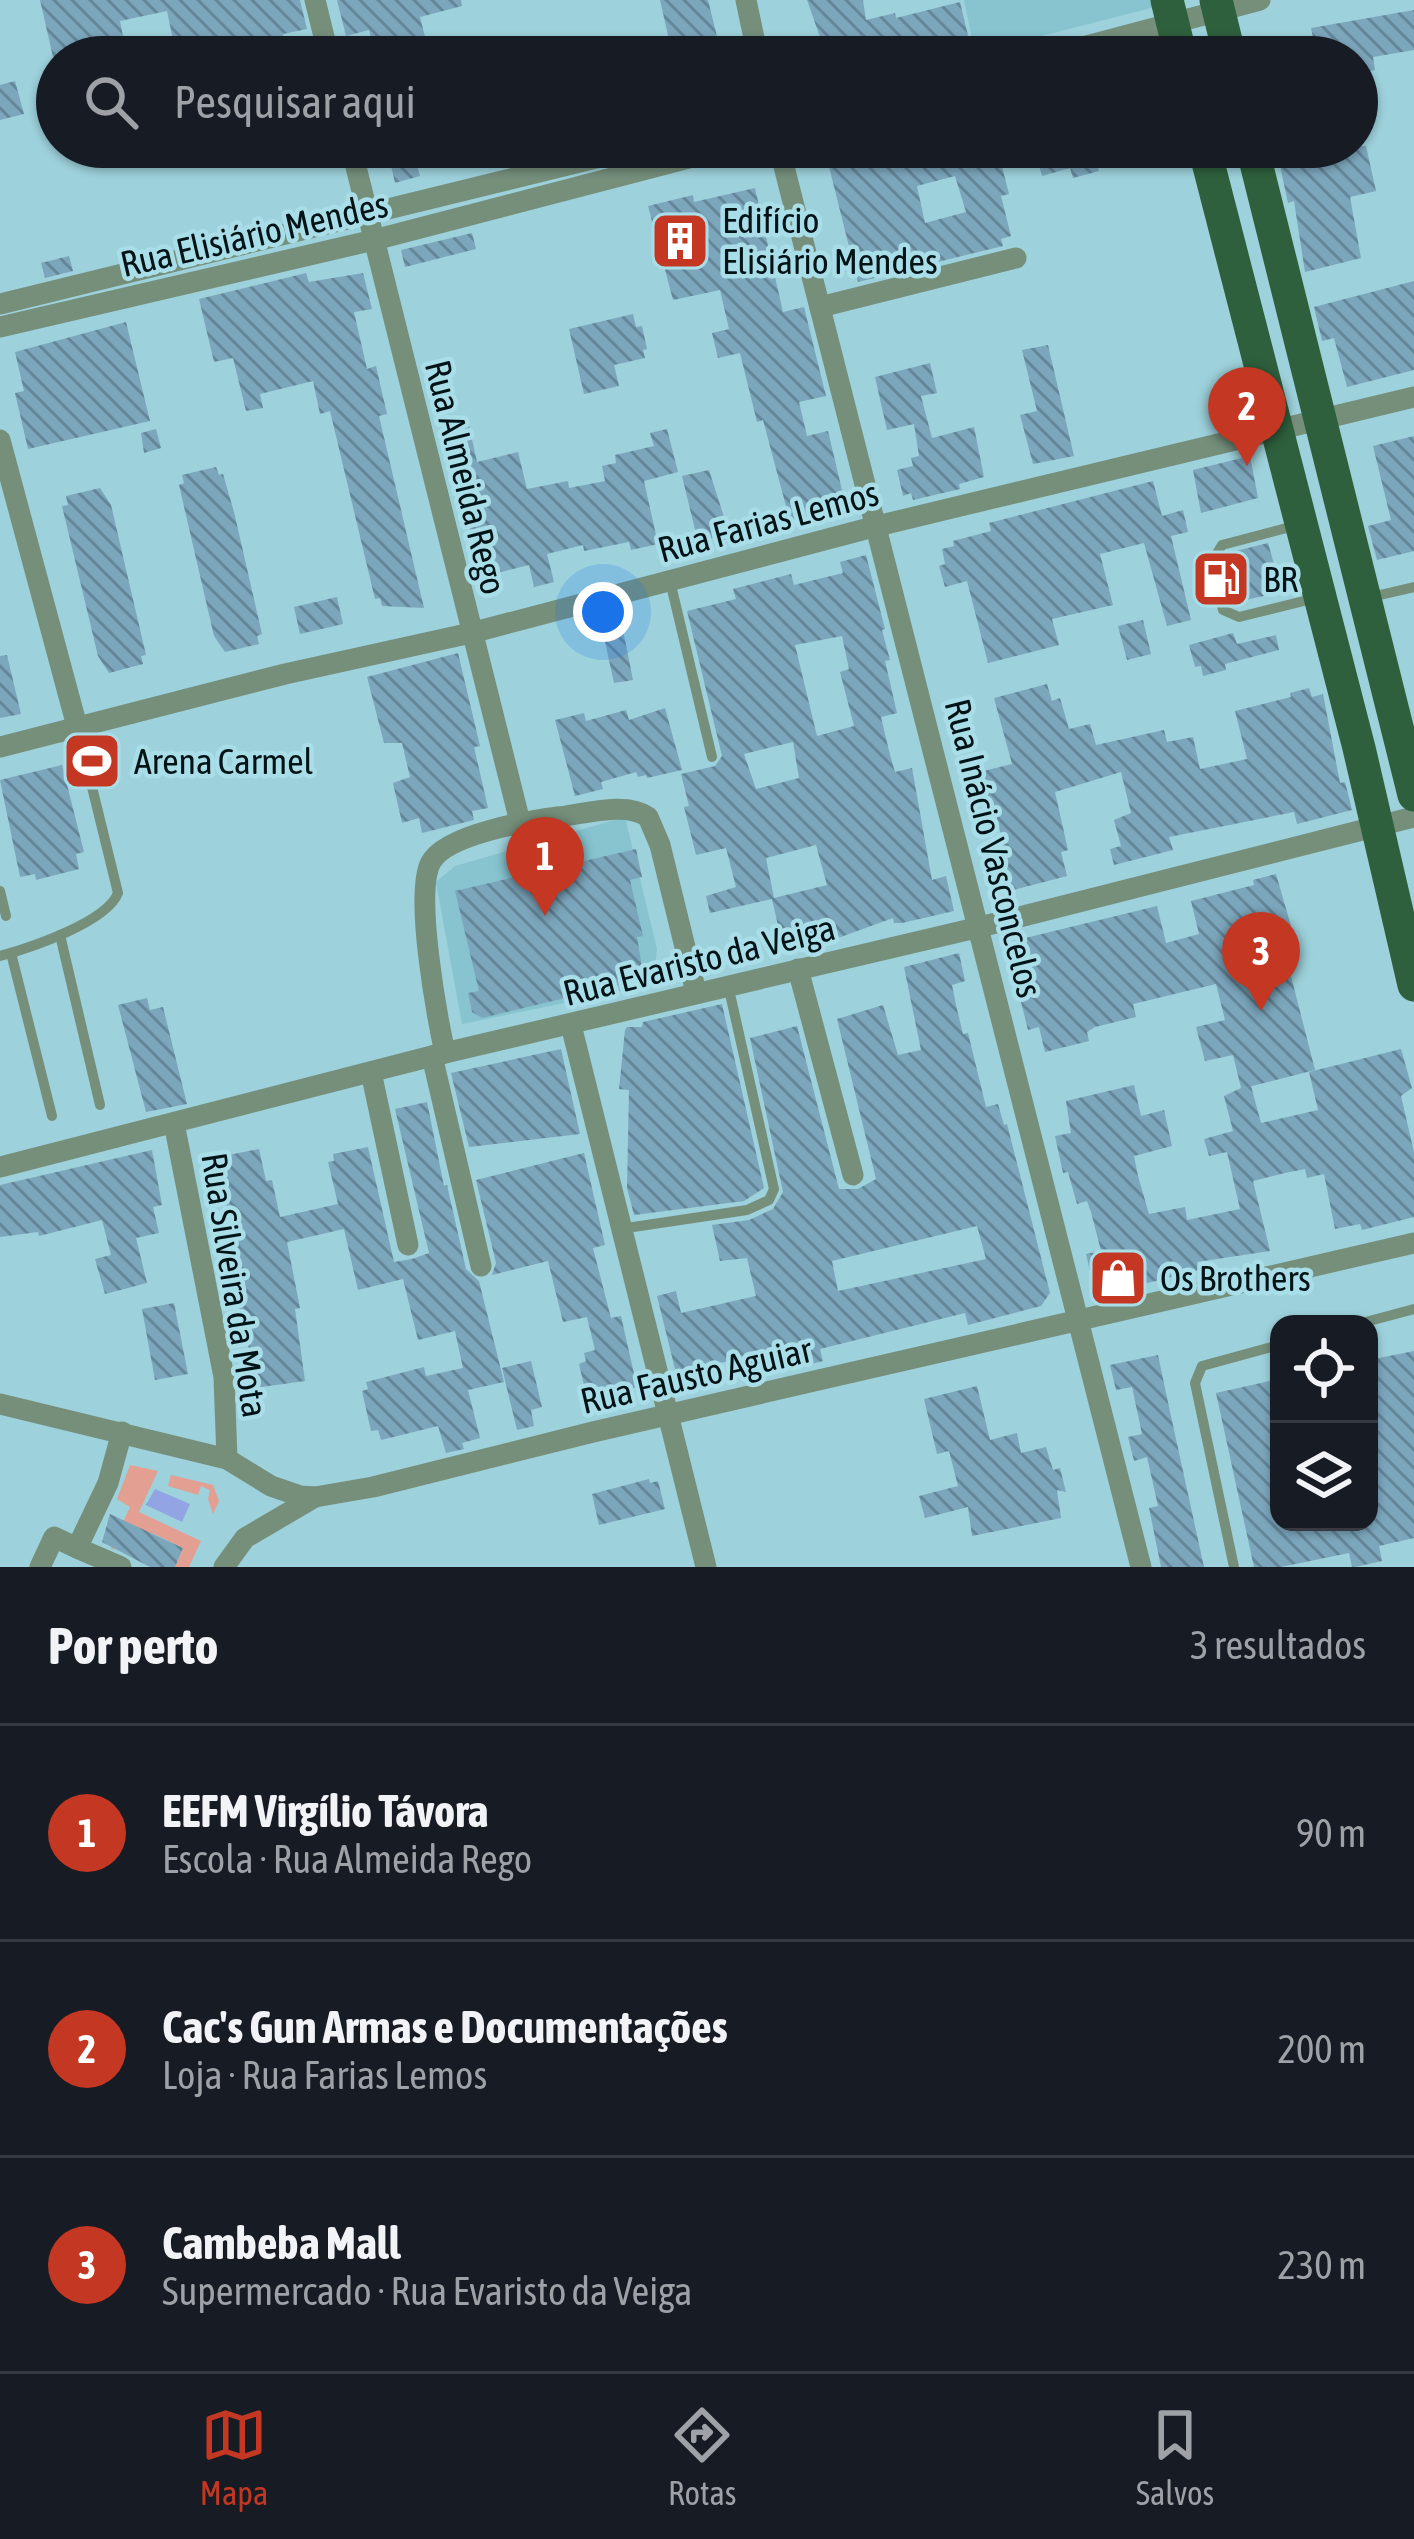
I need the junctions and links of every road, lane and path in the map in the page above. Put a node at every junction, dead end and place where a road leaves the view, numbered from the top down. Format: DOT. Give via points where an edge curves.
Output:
graph roads {
  1 [pos="315,0"];
  2 [pos="746,0"];
  3 [pos="1260,0"];
  4 [pos="1217,6"];
  5 [pos="1170,12"];
  6 [pos="324,36"];
  7 [pos="754,36"];
  8 [pos="1103,36"];
  9 [pos="1225,36"];
  10 [pos="356,168"];
  11 [pos="587,168"];
  12 [pos="621,168"];
  13 [pos="784,168"];
  14 [pos="1209,168"];
  15 [pos="1257,168"];
  16 [pos="553,181"];
  17 [pos="368,217"];
  18 [pos="374,240"];
  19 [pos="1016,258"];
  20 [pos="158,278"];
  21 [pos="0,304"];
  22 [pos="820,307"];
  23 [pos="0,327"];
  24 [pos="1414,397"];
  25 [pos="1319,422"];
  26 [pos="1277,432"];
  27 [pos="0,440"];
  28 [pos="1301,525"];
  29 [pos="877,526"];
  30 [pos="670,581"];
  31 [pos="1414,587"];
  32 [pos="1320,598"];
  33 [pos="1364,598"];
  34 [pos="471,634"];
  35 [pos="78,730"];
  36 [pos="0,748"];
  37 [pos="712,757"];
  38 [pos="1414,795"];
  39 [pos="1414,817"];
  40 [pos="520,822"];
  41 [pos="1378,825"];
  42 [pos="0,891"];
  43 [pos="6,916"];
  44 [pos="980,927"];
  45 [pos="60,934"];
  46 [pos="1409,942"];
  47 [pos="6,954"];
  48 [pos="798,969"];
  49 [pos="728,985"];
  50 [pos="1414,985"];
  51 [pos="696,992"];
  52 [pos="571,1025"];
  53 [pos="438,1055"];
  54 [pos="371,1072"];
  55 [pos="100,1105"];
  56 [pos="52,1116"];
  57 [pos="174,1123"];
  58 [pos="0,1167"];
  59 [pos="853,1174"];
  60 [pos="620,1229"];
  61 [pos="1414,1243"];
  62 [pos="408,1245"];
  63 [pos="481,1266"];
  64 [pos="1414,1309"];
  65 [pos="1078,1319"];
  66 [pos="1378,1319"];
  67 [pos="1270,1347"];
  68 [pos="0,1404"];
  69 [pos="666,1417"];
  70 [pos="122,1432"];
  71 [pos="227,1459"];
  72 [pos="315,1497"];
  73 [pos="77,1548"];
  74 [pos="40,1567"];
  75 [pos="121,1567"];
  76 [pos="224,1567"];
  77 [pos="706,1567"];
  78 [pos="1141,1567"];
  79 [pos="1234,1567"];
  1 -- 6 [label="street"];
  2 -- 7 [label="street"];
  3 -- 4 [label="street"];
  4 -- 5 [label="street"];
  4 -- 9 [label="main road"];
  5 -- 8 [label="street"];
  10 -- 17 [label="street, Rua Almeida Rego"];
  11 -- 16 [label="street, Rua Elisiário Mendes"];
  12 -- 16 [label="street, Rua Elisiário Mendes"];
  13 -- 22 [label="street, Rua Inácio Vasconcelos"];
  14 -- 26 [label="main road"];
  15 -- 25 [label="main road"];
  16 -- 17 [label="street, Rua Elisiário Mendes"];
  16 -- 18 [label="street, Rua Elisiário Mendes"];
  17 -- 18 [label="street, Rua Almeida Rego"];
  17 -- 20 [label="street, Rua Elisiário Mendes"];
  18 -- 20 [label="street, Rua Elisiário Mendes"];
  18 -- 34 [label="street, Rua Almeida Rego"];
  19 -- 22 [label="street"];
  20 -- 21 [label="street, Rua Elisiário Mendes"];
  20 -- 23 [label="street, Rua Elisiário Mendes"];
  22 -- 29 [label="street, Rua Inácio Vasconcelos"];
  24 -- 25 [label="street, Rua Farias Lemos"];
  25 -- 26 [label="street, Rua Farias Lemos"];
  25 -- 33 [label="main road"];
  26 -- 28 [label="main road"];
  26 -- 29 [label="street, Rua Farias Lemos"];
  27 -- 35 [label="street"];
  28 -- 32 [label="main road"];
  28 -- 32 [label="lane" via="1216,551 1211,563 1223,610 1239,617"];
  29 -- 30 [label="street, Rua Farias Lemos"];
  29 -- 44 [label="street, Rua Inácio Vasconcelos"];
  30 -- 34 [label="street, Rua Farias Lemos"];
  30 -- 37 [label="lane"];
  31 -- 33 [label="lane"];
  32 -- 41 [label="main road"];
  33 -- 38 [label="main road"];
  34 -- 35 [label="street, Rua Farias Lemos" via="283,664"];
  34 -- 40 [label="street, Rua Almeida Rego"];
  35 -- 36 [label="street, Rua Farias Lemos"];
  35 -- 45 [label="lane" via="118,893 114,904"];
  39 -- 41 [label="street, Rua Evaristo da Veiga"];
  40 -- 51 [label="street" via="626,809 648,817"];
  40 -- 53 [label="street" via="443,849 431,863"];
  41 -- 44 [label="street, Rua Evaristo da Veiga"];
  41 -- 46 [label="main road"];
  42 -- 43 [label="lane"];
  44 -- 48 [label="street, Rua Evaristo da Veiga"];
  44 -- 65 [label="street, Rua Inácio Vasconcelos"];
  45 -- 47 [label="lane"];
  45 -- 55 [label="lane"];
  46 -- 50 [label="main road"];
  47 -- 56 [label="lane"];
  48 -- 49 [label="street, Rua Evaristo da Veiga"];
  48 -- 59 [label="street"];
  49 -- 51 [label="street, Rua Evaristo da Veiga"];
  49 -- 60 [label="lane" via="774,1189 747,1210"];
  51 -- 52 [label="street, Rua Evaristo da Veiga"];
  52 -- 53 [label="street, Rua Evaristo da Veiga"];
  52 -- 60 [label="street"];
  53 -- 54 [label="street, Rua Evaristo da Veiga"];
  53 -- 63 [label="street"];
  54 -- 57 [label="street, Rua Evaristo da Veiga"];
  54 -- 62 [label="street"];
  57 -- 58 [label="street, Rua Evaristo da Veiga"];
  57 -- 71 [label="street, Rua Silveira da Mota" via="224,1377"];
  60 -- 69 [label="street"];
  61 -- 65 [label="street, Rua Fausto Aguiar"];
  64 -- 66 [label="lane"];
  65 -- 69 [label="street, Rua Fausto Aguiar"];
  65 -- 78 [label="street, Rua Inácio Vasconcelos"];
  67 -- 79 [label="lane" via="1197,1372"];
  68 -- 70 [label="street, Rua Fausto Aguiar"];
  69 -- 72 [label="street, Rua Fausto Aguiar"];
  69 -- 77 [label="street"];
  70 -- 71 [label="street, Rua Fausto Aguiar"];
  70 -- 73 [label="street"];
  71 -- 72 [label="street, Rua Fausto Aguiar" via="271,1486"];
  72 -- 76 [label="street" via="245,1538"];
  73 -- 74 [label="street" via="54,1537"];
  73 -- 75 [label="street"];
}
